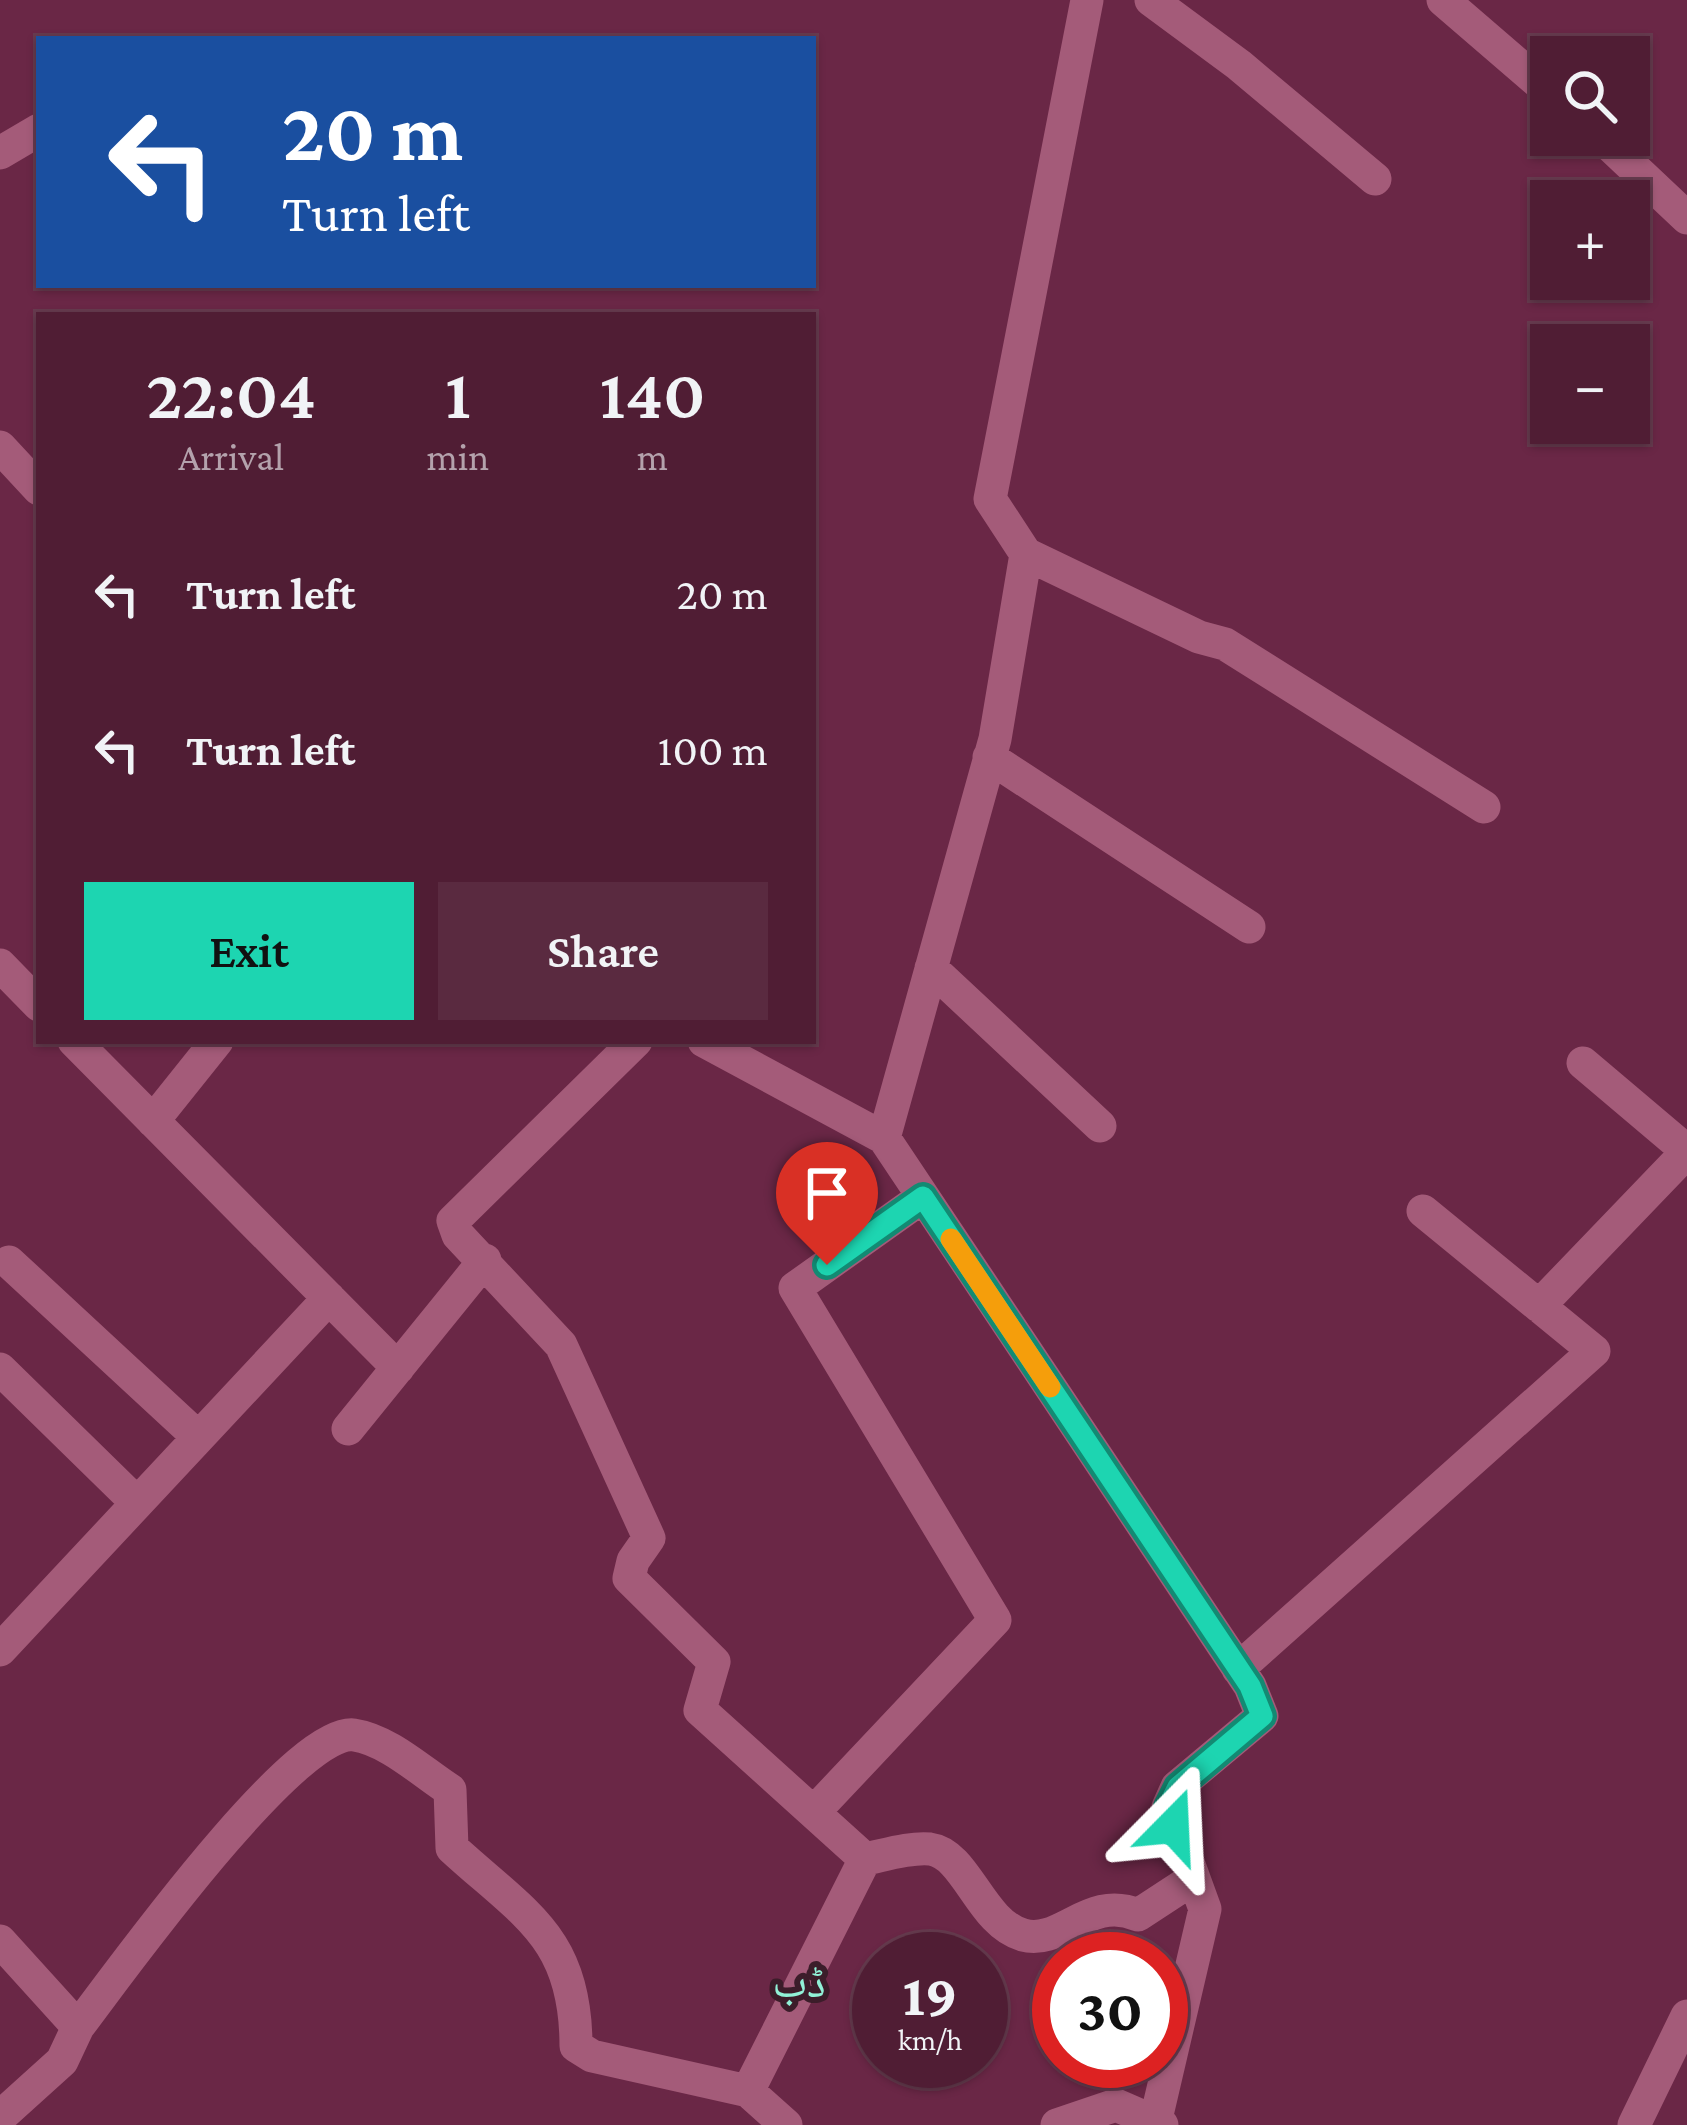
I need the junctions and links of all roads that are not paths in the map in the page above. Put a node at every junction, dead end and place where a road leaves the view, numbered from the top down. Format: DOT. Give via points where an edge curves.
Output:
graph roads {
  1 [pos="1087,0"];
  2 [pos="1150,0"];
  3 [pos="1443,0"];
  4 [pos="1530,75"];
  5 [pos="36,132"];
  6 [pos="0,153"];
  7 [pos="1621,156"];
  8 [pos="1376,179"];
  9 [pos="1687,218"];
  10 [pos="0,447"];
  11 [pos="36,486"];
  12 [pos="1026,554"];
  13 [pos="989,757"];
  14 [pos="1484,808"];
  15 [pos="1249,928"];
  16 [pos="0,964"];
  17 [pos="931,968"];
  18 [pos="36,1002"];
  19 [pos="77,1044"];
  20 [pos="215,1044"];
  21 [pos="633,1044"];
  22 [pos="710,1044"];
  23 [pos="1582,1063"];
  24 [pos="153,1120"];
  25 [pos="1100,1126"];
  26 [pos="884,1138"];
  27 [pos="1687,1152"];
  28 [pos="923,1197"];
  29 [pos="1423,1211"];
  30 [pos="485,1260"];
  31 [pos="9,1262"];
  32 [pos="329,1298"];
  33 [pos="1539,1306"];
  34 [pos="398,1368"];
  35 [pos="0,1369"];
  36 [pos="348,1429"];
  37 [pos="198,1437"];
  38 [pos="137,1503"];
  39 [pos="0,1650"];
  40 [pos="1238,1669"];
  41 [pos="814,1812"];
  42 [pos="865,1859"];
  43 [pos="1193,1879"];
  44 [pos="0,1941"];
  45 [pos="1687,2016"];
  46 [pos="78,2027"];
  47 [pos="748,2091"];
  48 [pos="0,2117"];
  49 [pos="1159,2122"];
  50 [pos="786,2125"];
  51 [pos="1057,2125"];
  52 [pos="1634,2125"];
  1 -- 12 [label="street" via="990,499"];
  2 -- 8 [label="street"];
  3 -- 4 [label="street"];
  5 -- 6 [label="street"];
  7 -- 9 [label="street"];
  10 -- 11 [label="street"];
  12 -- 13 [label="street"];
  12 -- 14 [label="street" via="1225,644"];
  13 -- 15 [label="street"];
  13 -- 17 [label="street"];
  16 -- 18 [label="street"];
  17 -- 25 [label="street"];
  17 -- 26 [label="street"];
  19 -- 24 [label="street"];
  20 -- 24 [label="street"];
  21 -- 30 [label="street" via="453,1221"];
  22 -- 26 [label="street"];
  23 -- 27 [label="street"];
  24 -- 32 [label="street"];
  26 -- 28 [label="street"];
  27 -- 33 [label="street"];
  28 -- 40 [label="street"];
  28 -- 41 [label="street" via="795,1288 995,1620"];
  29 -- 33 [label="street"];
  30 -- 34 [label="street"];
  30 -- 41 [label="street" via="561,1345 649,1538 629,1578 714,1662 700,1709"];
  31 -- 37 [label="street"];
  32 -- 34 [label="street"];
  32 -- 37 [label="street"];
  33 -- 40 [label="street" via="1594,1351"];
  34 -- 36 [label="street"];
  35 -- 38 [label="street"];
  37 -- 38 [label="street"];
  38 -- 39 [label="street"];
  40 -- 43 [label="street" via="1262,1716 1178,1787 1168,1807"];
  41 -- 42 [label="street"];
  42 -- 43 [label="street" via="942,1852 1000,1924 1033,1937 1084,1913 1138,1915"];
  42 -- 47 [label="street"];
  43 -- 49 [label="street" via="1205,1909"];
  44 -- 46 [label="street"];
  45 -- 52 [label="street"];
  46 -- 47 [label="street" via="219,1842 317,1749 355,1735 450,1790 452,1848 539,1927 566,1964 576,2046"];
  46 -- 48 [label="street" via="62,2062"];
  47 -- 50 [label="street"];
  49 -- 51 [label="street" via="1116,2105"];
}
